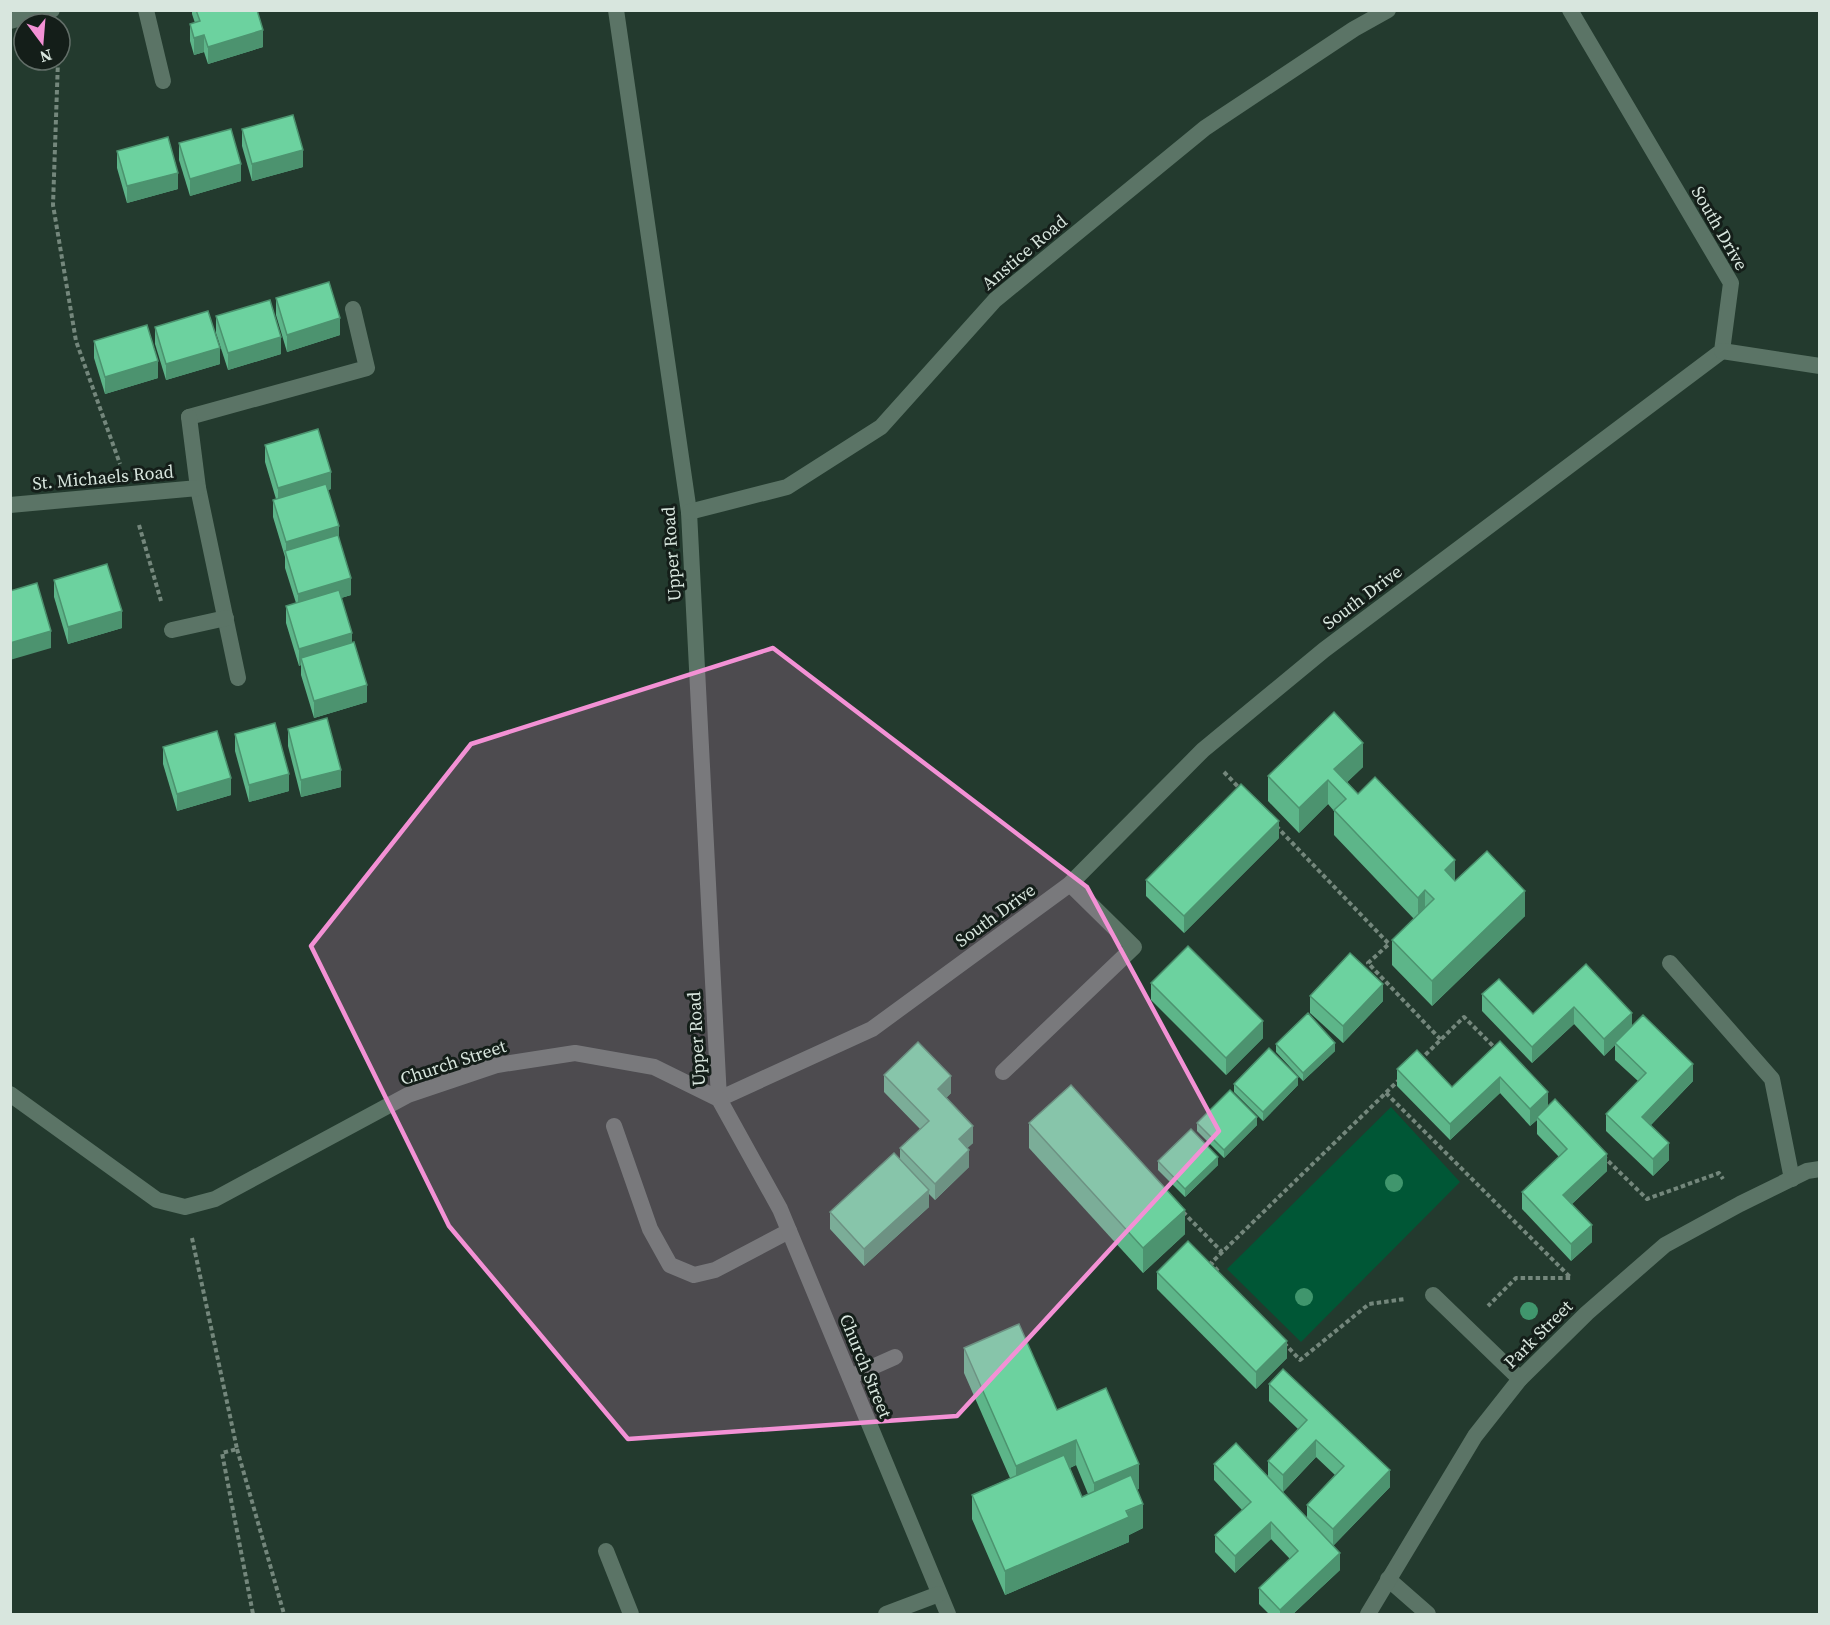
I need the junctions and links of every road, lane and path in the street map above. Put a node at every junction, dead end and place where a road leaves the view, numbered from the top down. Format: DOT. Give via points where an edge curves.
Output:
graph roads {
  1 [pos="52,10"];
  2 [pos="146,10"];
  3 [pos="616,10"];
  4 [pos="1388,10"];
  5 [pos="1570,10"];
  6 [pos="10,21"];
  7 [pos="58,72"];
  8 [pos="163,81"];
  9 [pos="353,309"];
  10 [pos="1722,351"];
  11 [pos="1820,366"];
  12 [pos="198,488"];
  13 [pos="131,494"];
  14 [pos="10,505"];
  15 [pos="689,512"];
  16 [pos="226,618"];
  17 [pos="171,630"];
  18 [pos="238,678"];
  19 [pos="1203,750"];
  20 [pos="1244,792"];
  21 [pos="1268,818"];
  22 [pos="1070,884"];
  23 [pos="1670,963"];
  24 [pos="1441,1040"];
  25 [pos="1497,1050"];
  26 [pos="1418,1062"];
  27 [pos="1003,1072"];
  28 [pos="1402,1077"];
  29 [pos="1386,1093"];
  30 [pos="10,1094"];
  31 [pos="719,1099"];
  32 [pos="614,1126"];
  33 [pos="1597,1149"];
  34 [pos="1820,1169"];
  35 [pos="1792,1179"];
  36 [pos="1740,1204"];
  37 [pos="185,1207"];
  38 [pos="1181,1210"];
  39 [pos="789,1231"];
  40 [pos="1222,1252"];
  41 [pos="1219,1272"];
  42 [pos="1432,1295"];
  43 [pos="1467,1328"];
  44 [pos="1276,1334"];
  45 [pos="895,1357"];
  46 [pos="849,1377"];
  47 [pos="1520,1379"];
  48 [pos="237,1449"];
  49 [pos="606,1551"];
  50 [pos="1388,1580"];
  51 [pos="939,1594"];
  52 [pos="253,1614"];
  53 [pos="284,1614"];
  54 [pos="631,1614"];
  55 [pos="886,1614"];
  56 [pos="948,1614"];
  57 [pos="1368,1614"];
  58 [pos="1428,1614"];
  1 -- 6 [label="street"];
  2 -- 8 [label="street"];
  3 -- 15 [label="street, Upper Road"];
  4 -- 15 [label="street, Anstice Road" via="1205,128 1005,292 881,427 787,487"];
  5 -- 10 [label="street, South Drive" via="1731,283"];
  7 -- 13 [label="path" via="53,204 74,330"];
  9 -- 12 [label="street, St. Michaels Road" via="367,368 189,417"];
  10 -- 11 [label="street"];
  10 -- 19 [label="street, South Drive" via="1324,650"];
  12 -- 13 [label="street, St. Michaels Road"];
  12 -- 16 [label="street, St. Michaels Road"];
  13 -- 14 [label="street, St. Michaels Road"];
  13 -- 17 [label="path"];
  15 -- 31 [label="street, Upper Road"];
  16 -- 17 [label="street"];
  16 -- 18 [label="street, St. Michaels Road"];
  19 -- 20 [label="path"];
  19 -- 22 [label="street, South Drive"];
  21 -- 24 [label="path" via="1389,944 1368,963"];
  22 -- 27 [label="street" via="1134,947"];
  22 -- 31 [label="street, South Drive" via="872,1029"];
  23 -- 35 [label="street" via="1772,1079"];
  24 -- 25 [label="path" via="1464,1017"];
  24 -- 26 [label="path"];
  28 -- 29 [label="path"];
  29 -- 40 [label="path"];
  29 -- 43 [label="path" via="1571,1278 1516,1278"];
  30 -- 37 [label="street, Church Street" via="157,1200"];
  31 -- 37 [label="street, Church Street" via="654,1067 575,1053 497,1065 408,1095 215,1199"];
  31 -- 39 [label="street, Church Street"];
  32 -- 39 [label="street" via="650,1229 670,1265 694,1275 716,1270"];
  33 -- 36 [label="path" via="1647,1199 1719,1173"];
  34 -- 35 [label="street, Park Street"];
  35 -- 36 [label="street, Park Street"];
  36 -- 47 [label="street, Park Street" via="1665,1245"];
  37 -- 48 [label="path"];
  38 -- 40 [label="path"];
  39 -- 46 [label="street, Church Street"];
  40 -- 41 [label="path" via="1211,1263"];
  42 -- 43 [label="street"];
  42 -- 44 [label="path" via="1369,1304 1300,1360"];
  43 -- 47 [label="street"];
  45 -- 46 [label="street"];
  46 -- 51 [label="street, Church Street"];
  47 -- 50 [label="street, Park Street" via="1475,1436"];
  48 -- 52 [label="path" via="222,1453"];
  48 -- 53 [label="path"];
  49 -- 54 [label="street"];
  50 -- 57 [label="street, Park Street"];
  50 -- 58 [label="street"];
  51 -- 55 [label="street"];
  51 -- 56 [label="street, Church Street"];
}
